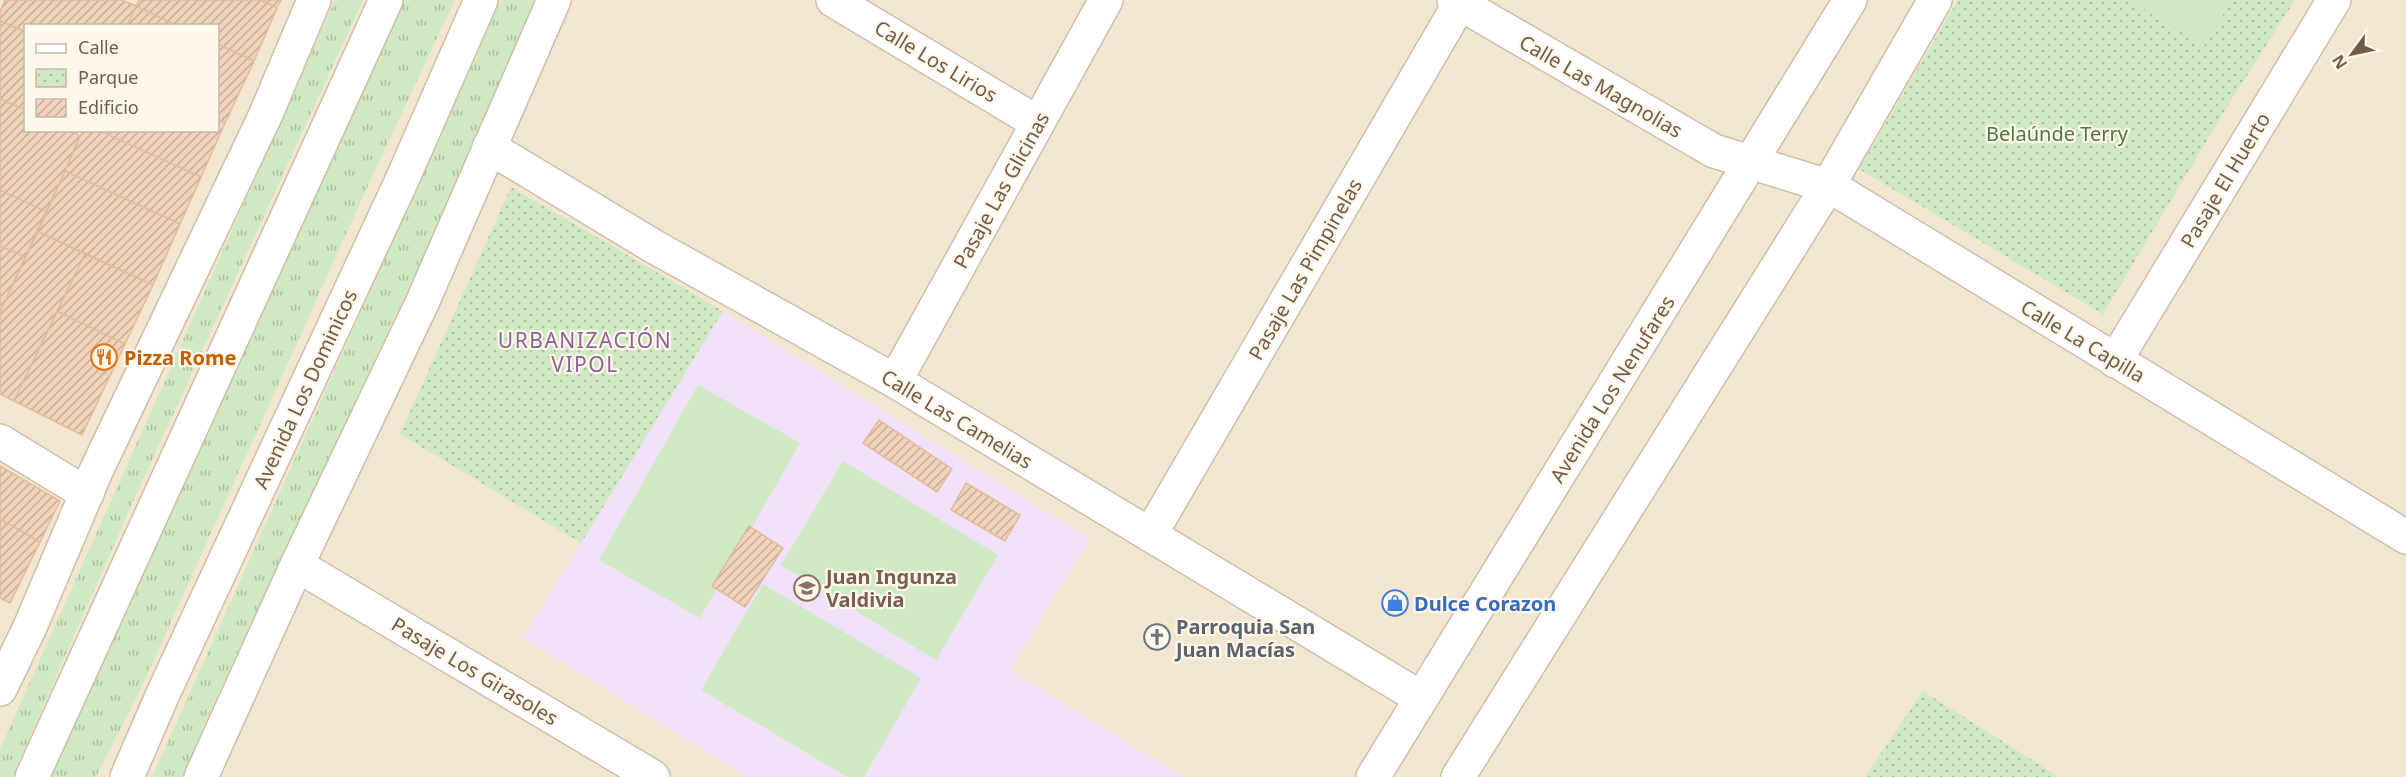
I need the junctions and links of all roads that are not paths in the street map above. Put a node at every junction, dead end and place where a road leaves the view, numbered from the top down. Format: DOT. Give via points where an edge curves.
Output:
graph roads {
  1 [pos="314,0"];
  2 [pos="386,0"];
  3 [pos="482,0"];
  4 [pos="554,0"];
  5 [pos="833,0"];
  6 [pos="1106,0"];
  7 [pos="1850,0"];
  8 [pos="1935,0"];
  9 [pos="2334,0"];
  10 [pos="1457,2"];
  11 [pos="1038,123"];
  12 [pos="489,147"];
  13 [pos="1752,162"];
  14 [pos="1828,186"];
  15 [pos="2115,361"];
  16 [pos="895,381"];
  17 [pos="0,441"];
  18 [pos="87,494"];
  19 [pos="1150,535"];
  20 [pos="2406,537"];
  21 [pos="297,566"];
  22 [pos="0,689"];
  23 [pos="1421,698"];
  24 [pos="33,777"];
  25 [pos="127,777"];
  26 [pos="201,777"];
  27 [pos="653,777"];
  28 [pos="1372,777"];
  29 [pos="1458,777"];
  1 -- 18 [label="street" via="266,114"];
  2 -- 24 [label="street"];
  3 -- 25 [label="street, Avenida Los Dominicos"];
  4 -- 12 [label="street"];
  5 -- 11 [label="street, Calle Los Lirios"];
  6 -- 11 [label="street, Pasaje Las Glicinas"];
  7 -- 13 [label="street, Avenida Los Nenufares"];
  8 -- 14 [label="street"];
  9 -- 15 [label="street, Pasaje El Huerto"];
  10 -- 13 [label="street, Calle Las Magnolias" via="1714,152"];
  10 -- 19 [label="street, Pasaje Las Pimpinelas"];
  11 -- 16 [label="street, Pasaje Las Glicinas"];
  12 -- 16 [label="street, Calle Las Camelias" via="653,246"];
  12 -- 21 [label="street" via="422,303"];
  13 -- 14 [label="street, Calle La Capilla"];
  13 -- 23 [label="street, Avenida Los Nenufares"];
  14 -- 15 [label="street, Calle La Capilla"];
  14 -- 29 [label="street"];
  15 -- 20 [label="street, Calle La Capilla"];
  16 -- 19 [label="street, Calle Las Camelias"];
  17 -- 18 [label="street"];
  18 -- 22 [label="street"];
  19 -- 23 [label="street, Calle Las Camelias"];
  21 -- 26 [label="street"];
  21 -- 27 [label="street, Pasaje Los Girasoles"];
  23 -- 28 [label="street, Avenida Los Nenufares"];
}
